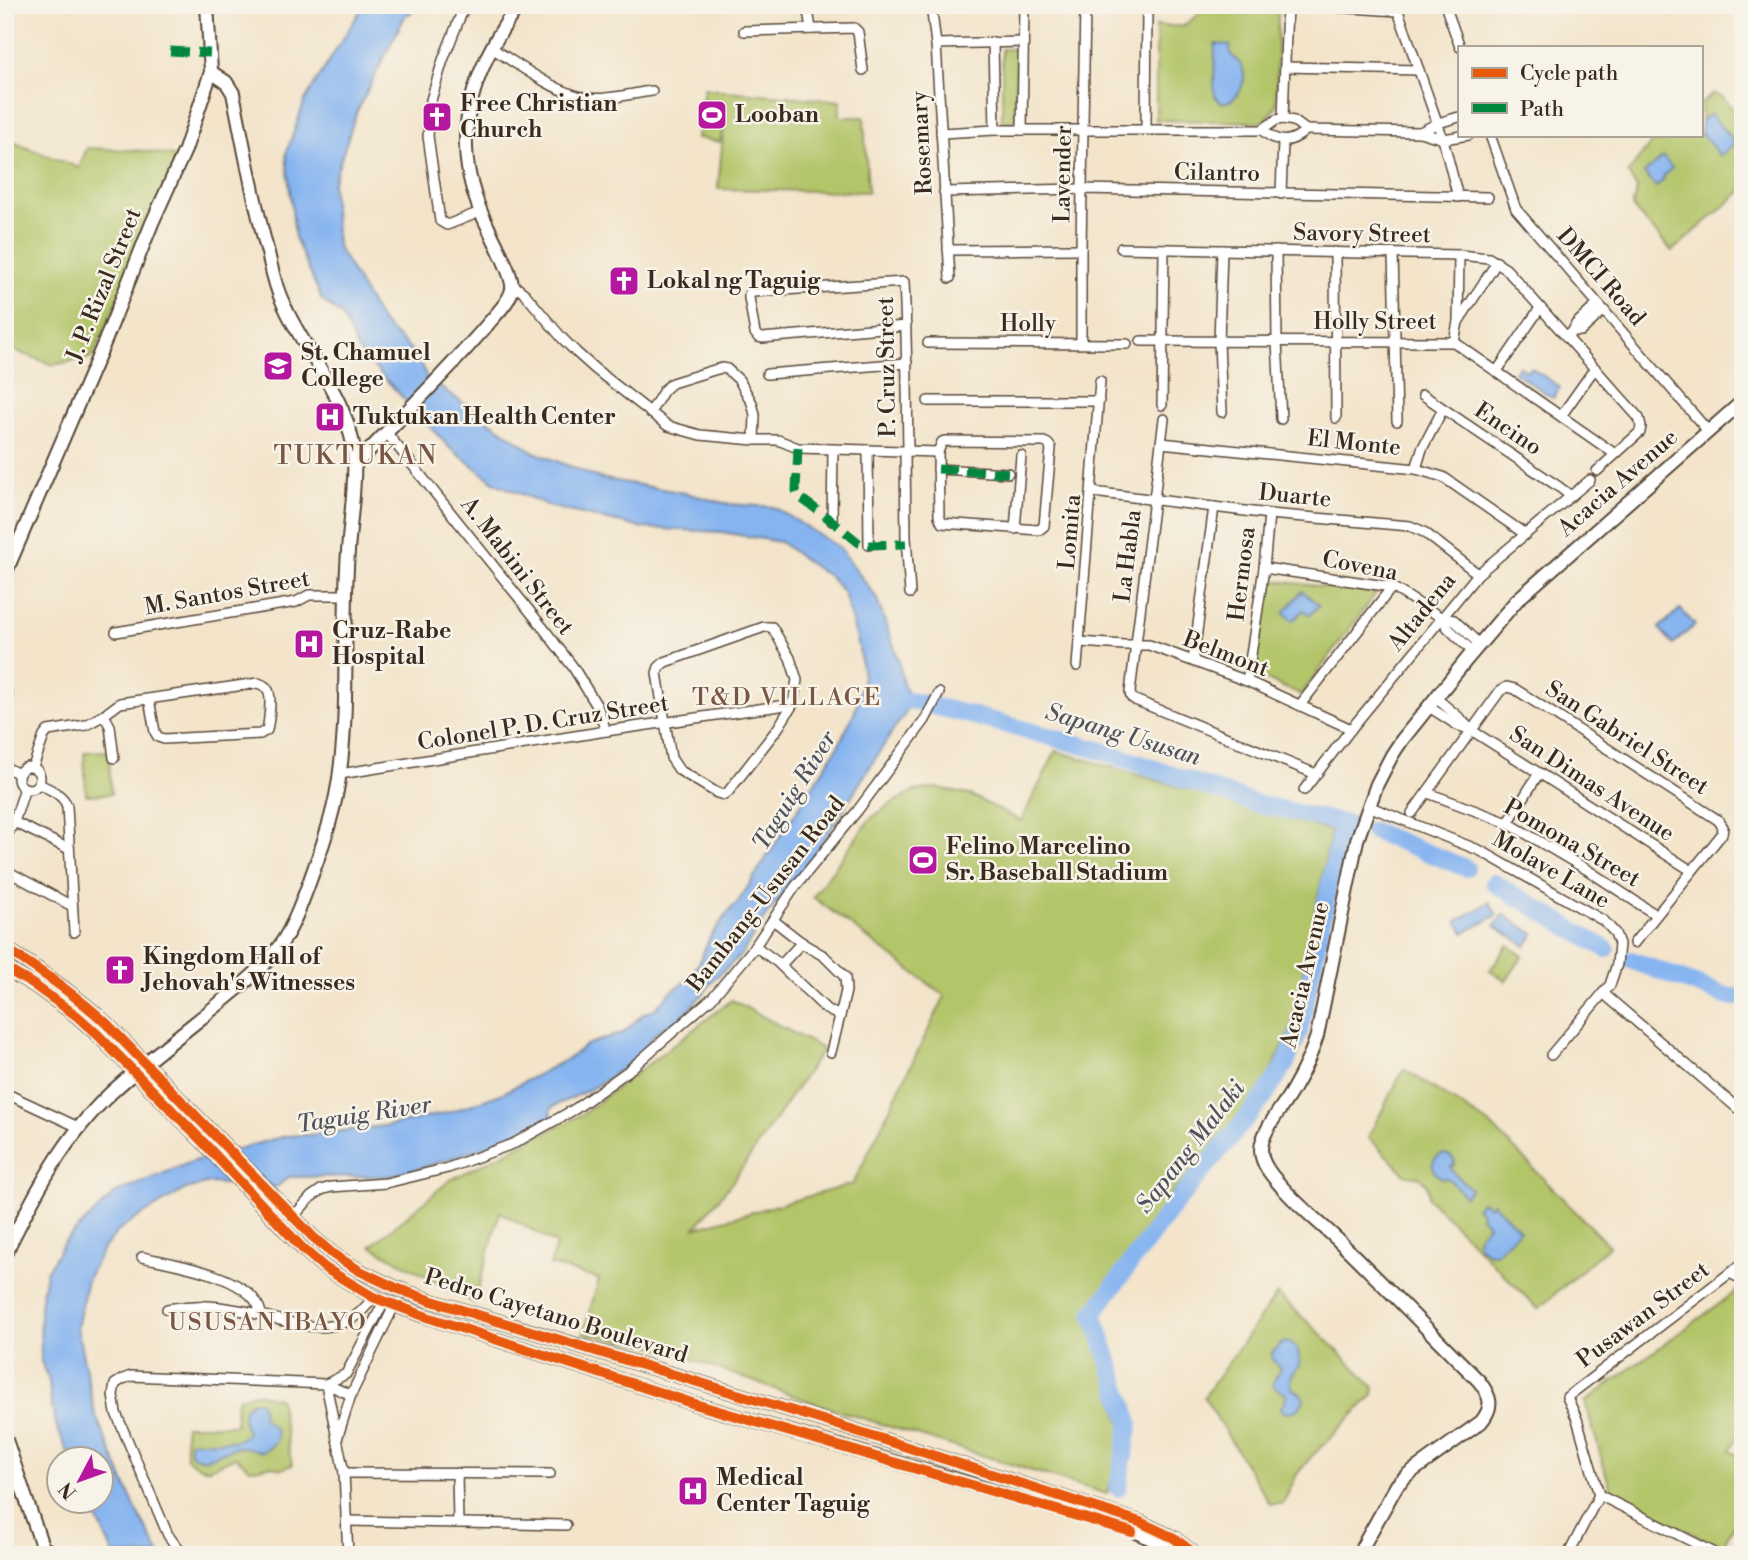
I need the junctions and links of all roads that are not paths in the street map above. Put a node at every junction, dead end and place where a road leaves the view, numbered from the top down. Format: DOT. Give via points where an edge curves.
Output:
graph roads {
  1 [pos="207,5"];
  2 [pos="467,5"];
  3 [pos="519,5"];
  4 [pos="804,5"];
  5 [pos="931,5"];
  6 [pos="1024,5"];
  7 [pos="1085,5"];
  8 [pos="1147,5"];
  9 [pos="1287,5"];
  10 [pos="1302,5"];
  11 [pos="1445,5"];
  12 [pos="1397,8"];
  13 [pos="811,29"];
  14 [pos="744,32"];
  15 [pos="993,42"];
  16 [pos="1023,42"];
  17 [pos="936,44"];
  18 [pos="1460,46"];
  19 [pos="492,48"];
  20 [pos="1285,67"];
  21 [pos="863,70"];
  22 [pos="1419,70"];
  23 [pos="211,72"];
  24 [pos="652,91"];
  25 [pos="1458,117"];
  26 [pos="1283,119"];
  27 [pos="1438,123"];
  28 [pos="995,130"];
  29 [pos="1022,130"];
  30 [pos="1083,130"];
  31 [pos="1146,130"];
  32 [pos="1262,130"];
  33 [pos="1306,130"];
  34 [pos="1420,132"];
  35 [pos="941,133"];
  36 [pos="1462,136"];
  37 [pos="1490,136"];
  38 [pos="1443,139"];
  39 [pos="1283,141"];
  40 [pos="1082,189"];
  41 [pos="944,192"];
  42 [pos="1282,194"];
  43 [pos="1458,197"];
  44 [pos="1488,197"];
  45 [pos="480,212"];
  46 [pos="1121,248"];
  47 [pos="1081,249"];
  48 [pos="1164,249"];
  49 [pos="948,250"];
  50 [pos="1222,250"];
  51 [pos="1276,251"];
  52 [pos="1335,252"];
  53 [pos="1393,253"];
  54 [pos="1459,255"];
  55 [pos="1497,262"];
  56 [pos="950,278"];
  57 [pos="511,283"];
  58 [pos="1601,307"];
  59 [pos="1541,308"];
  60 [pos="1458,321"];
  61 [pos="906,327"];
  62 [pos="1570,334"];
  63 [pos="1141,341"];
  64 [pos="1162,341"];
  65 [pos="1277,341"];
  66 [pos="1335,341"];
  67 [pos="1219,342"];
  68 [pos="1395,342"];
  69 [pos="1454,342"];
  70 [pos="928,343"];
  71 [pos="1082,343"];
  72 [pos="1127,344"];
  73 [pos="907,363"];
  74 [pos="1595,368"];
  75 [pos="1497,371"];
  76 [pos="767,374"];
  77 [pos="1100,381"];
  78 [pos="1423,395"];
  79 [pos="928,401"];
  80 [pos="1099,401"];
  81 [pos="1743,401"];
  82 [pos="1162,405"];
  83 [pos="1443,409"];
  84 [pos="1222,412"];
  85 [pos="650,413"];
  86 [pos="1561,416"];
  87 [pos="1336,418"];
  88 [pos="1164,419"];
  89 [pos="1281,419"];
  90 [pos="1397,421"];
  91 [pos="1708,431"];
  92 [pos="386,432"];
  93 [pos="754,440"];
  94 [pos="1161,443"];
  95 [pos="833,450"];
  96 [pos="868,450"];
  97 [pos="907,451"];
  98 [pos="938,452"];
  99 [pos="1615,454"];
  100 [pos="1021,456"];
  101 [pos="356,464"];
  102 [pos="938,469"];
  103 [pos="1416,469"];
  104 [pos="1597,471"];
  105 [pos="1008,473"];
  106 [pos="1590,480"];
  107 [pos="1093,492"];
  108 [pos="1571,496"];
  109 [pos="1155,499"];
  110 [pos="1214,507"];
  111 [pos="1269,514"];
  112 [pos="832,520"];
  113 [pos="1015,528"];
  114 [pos="1525,534"];
  115 [pos="869,545"];
  116 [pos="1264,568"];
  117 [pos="5,574"];
  118 [pos="1478,574"];
  119 [pos="1392,587"];
  120 [pos="910,593"];
  121 [pos="346,595"];
  122 [pos="1442,618"];
  123 [pos="116,632"];
  124 [pos="1079,642"];
  125 [pos="1137,645"];
  126 [pos="1476,648"];
  127 [pos="1193,660"];
  128 [pos="1077,666"];
  129 [pos="1247,681"];
  130 [pos="5,686"];
  131 [pos="937,697"];
  132 [pos="149,699"];
  133 [pos="1432,702"];
  134 [pos="793,704"];
  135 [pos="1300,705"];
  136 [pos="104,715"];
  137 [pos="5,717"];
  138 [pos="664,723"];
  139 [pos="1351,729"];
  140 [pos="1471,730"];
  141 [pos="606,731"];
  142 [pos="114,758"];
  143 [pos="5,767"];
  144 [pos="33,767"];
  145 [pos="1539,773"];
  146 [pos="19,774"];
  147 [pos="340,774"];
  148 [pos="1316,774"];
  149 [pos="39,784"];
  150 [pos="25,788"];
  151 [pos="1304,790"];
  152 [pos="1428,793"];
  153 [pos="1368,806"];
  154 [pos="1412,813"];
  155 [pos="13,822"];
  156 [pos="1508,823"];
  157 [pos="5,839"];
  158 [pos="69,849"];
  159 [pos="5,870"];
  160 [pos="1692,871"];
  161 [pos="72,906"];
  162 [pos="1656,915"];
  163 [pos="773,920"];
  164 [pos="74,932"];
  165 [pos="802,942"];
  166 [pos="1634,943"];
  167 [pos="755,946"];
  168 [pos="5,948"];
  169 [pos="780,965"];
  170 [pos="5,968"];
  171 [pos="1603,993"];
  172 [pos="841,1016"];
  173 [pos="831,1052"];
  174 [pos="1551,1055"];
  175 [pos="140,1068"];
  176 [pos="5,1093"];
  177 [pos="1743,1113"];
  178 [pos="78,1127"];
  179 [pos="208,1138"];
  180 [pos="293,1217"];
  181 [pos="5,1254"];
  182 [pos="142,1257"];
  183 [pos="1743,1263"];
  184 [pos="1730,1273"];
  185 [pos="1743,1280"];
  186 [pos="432,1301"];
  187 [pos="384,1302"];
  188 [pos="167,1309"];
  189 [pos="261,1315"];
  190 [pos="426,1317"];
  191 [pos="367,1335"];
  192 [pos="377,1341"];
  193 [pos="326,1384"];
  194 [pos="351,1395"];
  195 [pos="739,1395"];
  196 [pos="733,1415"];
  197 [pos="5,1437"];
  198 [pos="337,1441"];
  199 [pos="344,1473"];
  200 [pos="457,1473"];
  201 [pos="550,1474"];
  202 [pos="1599,1495"];
  203 [pos="347,1521"];
  204 [pos="458,1523"];
  205 [pos="566,1525"];
  206 [pos="40,1550"];
  207 [pos="55,1555"];
  208 [pos="184,1555"];
  209 [pos="348,1555"];
  210 [pos="1178,1555"];
  211 [pos="1196,1555"];
  212 [pos="1358,1555"];
  213 [pos="1568,1555"];
  214 [pos="1719,1555"];
  1 -- 23 [label="main road, J. P. Rizal Street"];
  2 -- 45 [label="street" via="443,60 428,136 440,221 447,225"];
  3 -- 19 [label="main road"];
  4 -- 13 [label="street"];
  5 -- 17 [label="street, Rosemary"];
  6 -- 16 [label="street"];
  7 -- 30 [label="street, Lavender"];
  8 -- 31 [label="street"];
  9 -- 20 [label="street"];
  10 -- 12 [label="street"];
  11 -- 18 [label="street"];
  12 -- 22 [label="street"];
  13 -- 14 [label="street"];
  13 -- 21 [label="street" via="856,29"];
  15 -- 16 [label="street"];
  15 -- 17 [label="street"];
  15 -- 28 [label="street"];
  16 -- 29 [label="street"];
  17 -- 35 [label="street, Rosemary"];
  19 -- 24 [label="street" via="554,86 589,99"];
  19 -- 45 [label="main road" via="475,90 466,134 470,179"];
  20 -- 22 [label="street"];
  20 -- 26 [label="street"];
  22 -- 27 [label="street"];
  23 -- 101 [label="main road" via="232,88 274,279 293,324 339,402"];
  23 -- 117 [label="main road, J. P. Rizal Street" via="185,150"];
  25 -- 27 [label="street"];
  26 -- 32 [label="street"];
  26 -- 33 [label="street"];
  27 -- 34 [label="street"];
  27 -- 38 [label="street"];
  28 -- 29 [label="street"];
  28 -- 35 [label="street"];
  29 -- 30 [label="street"];
  30 -- 31 [label="street"];
  30 -- 40 [label="street, Lavender"];
  31 -- 32 [label="street"];
  32 -- 39 [label="street"];
  33 -- 34 [label="street"];
  33 -- 39 [label="street"];
  34 -- 38 [label="street"];
  35 -- 41 [label="street, Rosemary"];
  36 -- 38 [label="street"];
  37 -- 58 [label="street, DMCI Road" via="1516,209"];
  38 -- 43 [label="street"];
  39 -- 42 [label="street"];
  40 -- 41 [label="street, Cilantro"];
  40 -- 42 [label="street, Cilantro"];
  40 -- 47 [label="street, Lavender"];
  41 -- 49 [label="street, Rosemary"];
  42 -- 43 [label="street, Cilantro"];
  43 -- 44 [label="street, Cilantro"];
  45 -- 57 [label="main road"];
  46 -- 48 [label="street, Savory Street"];
  47 -- 49 [label="street"];
  47 -- 71 [label="street, Lavender"];
  48 -- 50 [label="street, Savory Street"];
  48 -- 64 [label="street"];
  49 -- 56 [label="street, Rosemary"];
  50 -- 51 [label="street, Savory Street"];
  50 -- 67 [label="street"];
  51 -- 52 [label="street, Savory Street"];
  51 -- 65 [label="street"];
  52 -- 53 [label="street, Savory Street"];
  52 -- 66 [label="street"];
  53 -- 54 [label="street, Savory Street"];
  53 -- 68 [label="street"];
  54 -- 55 [label="street, Savory Street"];
  54 -- 60 [label="street"];
  55 -- 59 [label="street"];
  55 -- 60 [label="street"];
  57 -- 85 [label="street" via="576,352"];
  57 -- 92 [label="main road" via="506,301 457,360"];
  58 -- 62 [label="street" via="1581,331"];
  58 -- 91 [label="street, DMCI Road"];
  59 -- 62 [label="street"];
  59 -- 75 [label="street"];
  60 -- 69 [label="street"];
  61 -- 61 [label="street, P. Cruz Street" via="762,338 755,333 749,294 904,282"];
  61 -- 73 [label="street, P. Cruz Street"];
  62 -- 74 [label="street"];
  63 -- 64 [label="street, Holly Street"];
  64 -- 67 [label="street, Holly Street"];
  64 -- 82 [label="street"];
  65 -- 66 [label="street, Holly Street"];
  65 -- 67 [label="street, Holly Street"];
  65 -- 89 [label="street"];
  66 -- 68 [label="street, Holly Street"];
  66 -- 87 [label="street"];
  67 -- 84 [label="street"];
  68 -- 69 [label="street, Holly Street"];
  68 -- 90 [label="street"];
  69 -- 75 [label="street, Holly Street"];
  70 -- 71 [label="street, Holly"];
  71 -- 72 [label="street, Holly"];
  73 -- 76 [label="street"];
  73 -- 97 [label="street, P. Cruz Street"];
  74 -- 86 [label="street"];
  74 -- 99 [label="street" via="1641,426"];
  75 -- 86 [label="street, Holly Street"];
  77 -- 80 [label="street, Lomita"];
  78 -- 83 [label="street, Encino"];
  79 -- 80 [label="street"];
  80 -- 107 [label="street, Lomita"];
  81 -- 91 [label="main road, Acacia Avenue"];
  83 -- 103 [label="street"];
  83 -- 108 [label="street, Encino"];
  85 -- 93 [label="street" via="668,426 700,435"];
  85 -- 93 [label="street" via="673,383 727,369 752,403"];
  86 -- 99 [label="street, Holly Street"];
  88 -- 94 [label="street, La Habla"];
  91 -- 126 [label="main road, Acacia Avenue" via="1527,591"];
  92 -- 101 [label="main road"];
  92 -- 141 [label="street, A. Mabini Street" via="573,667"];
  93 -- 95 [label="street"];
  94 -- 103 [label="street, El Monte"];
  94 -- 109 [label="street, La Habla"];
  95 -- 96 [label="street"];
  95 -- 112 [label="street"];
  96 -- 97 [label="street"];
  96 -- 115 [label="street"];
  97 -- 98 [label="street"];
  97 -- 120 [label="street, P. Cruz Street"];
  98 -- 102 [label="street"];
  98 -- 113 [label="street" via="945,441 1048,444 1044,526 1039,530"];
  99 -- 104 [label="street"];
  100 -- 113 [label="street"];
  101 -- 121 [label="main road"];
  102 -- 105 [label="street"];
  102 -- 113 [label="street" via="942,523"];
  103 -- 114 [label="street, El Monte" via="1443,477"];
  106 -- 108 [label="street, Altadena"];
  107 -- 109 [label="street, Duarte"];
  107 -- 124 [label="street, Lomita"];
  108 -- 114 [label="street, Altadena"];
  109 -- 110 [label="street, Duarte"];
  109 -- 125 [label="street, La Habla"];
  110 -- 111 [label="street, Duarte"];
  110 -- 127 [label="street"];
  111 -- 116 [label="street, Hermosa"];
  111 -- 118 [label="street, Duarte" via="1410,526"];
  114 -- 118 [label="street, Altadena"];
  116 -- 119 [label="street, Covena"];
  116 -- 129 [label="street, Hermosa"];
  118 -- 122 [label="street, Altadena"];
  119 -- 122 [label="street, Covena"];
  119 -- 135 [label="street"];
  121 -- 123 [label="street, M. Santos Street" via="309,595 296,602"];
  121 -- 147 [label="main road"];
  122 -- 126 [label="street, Covena" via="1448,628"];
  122 -- 139 [label="street, Altadena"];
  124 -- 125 [label="street, Belmont"];
  124 -- 128 [label="street, Lomita"];
  125 -- 127 [label="street, Belmont"];
  125 -- 148 [label="street, La Habla" via="1131,697"];
  126 -- 133 [label="main road, Acacia Avenue"];
  127 -- 129 [label="street, Belmont"];
  129 -- 135 [label="street, Belmont"];
  130 -- 137 [label="street"];
  131 -- 163 [label="street, Bambang-Ususan Road" via="925,720"];
  132 -- 132 [label="street" via="155,732 164,739 260,734 269,722 270,692 258,683"];
  132 -- 136 [label="street" via="120,703"];
  133 -- 140 [label="street, San Dimas Avenue"];
  133 -- 153 [label="main road, Acacia Avenue" via="1392,755"];
  134 -- 138 [label="street, Colonel P. D. Cruz Street"];
  134 -- 138 [label="street" via="724,796 674,765"];
  134 -- 138 [label="street" via="797,680 790,658 772,627 764,627 664,662 657,673"];
  135 -- 139 [label="street, Belmont"];
  136 -- 142 [label="street"];
  136 -- 144 [label="street" via="86,725 48,731"];
  138 -- 141 [label="street, Colonel P. D. Cruz Street"];
  139 -- 148 [label="street, Altadena"];
  140 -- 145 [label="street, San Dimas Avenue"];
  140 -- 152 [label="street"];
  140 -- 160 [label="street, San Gabriel Street" via="1500,691 1515,689 1718,820 1722,834"];
  141 -- 147 [label="street, Colonel P. D. Cruz Street"];
  143 -- 146 [label="street"];
  144 -- 146 [label="street" via="23,768"];
  144 -- 149 [label="street" via="40,774"];
  145 -- 156 [label="street"];
  145 -- 160 [label="street, San Dimas Avenue"];
  146 -- 150 [label="street"];
  147 -- 175 [label="main road" via="330,825 280,945 243,985"];
  148 -- 151 [label="street, Altadena"];
  149 -- 150 [label="street"];
  149 -- 158 [label="street" via="65,801"];
  150 -- 155 [label="street"];
  152 -- 154 [label="street"];
  152 -- 156 [label="street, Pomona Street"];
  153 -- 171 [label="street, Molave Lane" via="1481,851 1604,921 1619,944 1611,985"];
  153 -- 212 [label="main road, Acacia Avenue" via="1317,1036 1294,1089 1263,1139 1263,1159 1282,1188 1479,1381 1490,1404 1481,1422 1397,1485"];
  155 -- 157 [label="street"];
  155 -- 158 [label="street"];
  156 -- 162 [label="street, Pomona Street"];
  158 -- 161 [label="street"];
  159 -- 161 [label="street"];
  160 -- 162 [label="street"];
  161 -- 164 [label="street"];
  162 -- 166 [label="street"];
  163 -- 165 [label="street"];
  163 -- 167 [label="street, Bambang-Ususan Road"];
  165 -- 169 [label="street"];
  165 -- 172 [label="street" via="845,977"];
  167 -- 169 [label="street"];
  167 -- 180 [label="street, Bambang-Ususan Road" via="712,998 628,1071 575,1109 515,1143 448,1168 387,1183 321,1190"];
  168 -- 175 [label="main road, Pedro Cayetano Boulevard" via="86,1005 107,1024"];
  169 -- 172 [label="street" via="826,1009"];
  170 -- 175 [label="main road, Pedro Cayetano Boulevard" via="77,1016"];
  171 -- 174 [label="street, Molave Lane"];
  171 -- 177 [label="street"];
  172 -- 173 [label="street"];
  175 -- 178 [label="main road"];
  175 -- 179 [label="main road, Pedro Cayetano Boulevard"];
  176 -- 178 [label="street"];
  178 -- 181 [label="main road"];
  179 -- 180 [label="main road, Pedro Cayetano Boulevard"];
  179 -- 187 [label="main road, Pedro Cayetano Boulevard" via="303,1249 325,1268"];
  180 -- 186 [label="main road, Pedro Cayetano Boulevard" via="334,1255 360,1271"];
  182 -- 189 [label="street" via="232,1281 249,1294"];
  183 -- 184 [label="street, Pusawan Street"];
  184 -- 185 [label="street"];
  184 -- 202 [label="street, Pusawan Street" via="1567,1397"];
  186 -- 190 [label="main road"];
  186 -- 195 [label="main road, Pedro Cayetano Boulevard"];
  187 -- 189 [label="street" via="332,1327"];
  187 -- 190 [label="main road, Pedro Cayetano Boulevard"];
  187 -- 191 [label="street"];
  187 -- 192 [label="street"];
  188 -- 189 [label="street" via="196,1306"];
  190 -- 196 [label="main road, Pedro Cayetano Boulevard"];
  191 -- 192 [label="street"];
  191 -- 193 [label="street" via="346,1374"];
  192 -- 194 [label="street"];
  193 -- 194 [label="street"];
  193 -- 198 [label="street"];
  193 -- 208 [label="street" via="131,1376 115,1384 117,1413 132,1451 168,1535"];
  194 -- 198 [label="street"];
  195 -- 196 [label="main road"];
  195 -- 211 [label="main road, Pedro Cayetano Boulevard" via="1140,1522"];
  196 -- 210 [label="main road, Pedro Cayetano Boulevard" via="1139,1533"];
  197 -- 206 [label="main road"];
  198 -- 199 [label="street"];
  199 -- 200 [label="street"];
  199 -- 203 [label="street"];
  200 -- 201 [label="street"];
  200 -- 204 [label="street"];
  202 -- 213 [label="street"];
  202 -- 214 [label="street"];
  203 -- 204 [label="street"];
  203 -- 209 [label="street"];
  204 -- 205 [label="street"];
  206 -- 207 [label="street" via="48,1548"];
}
